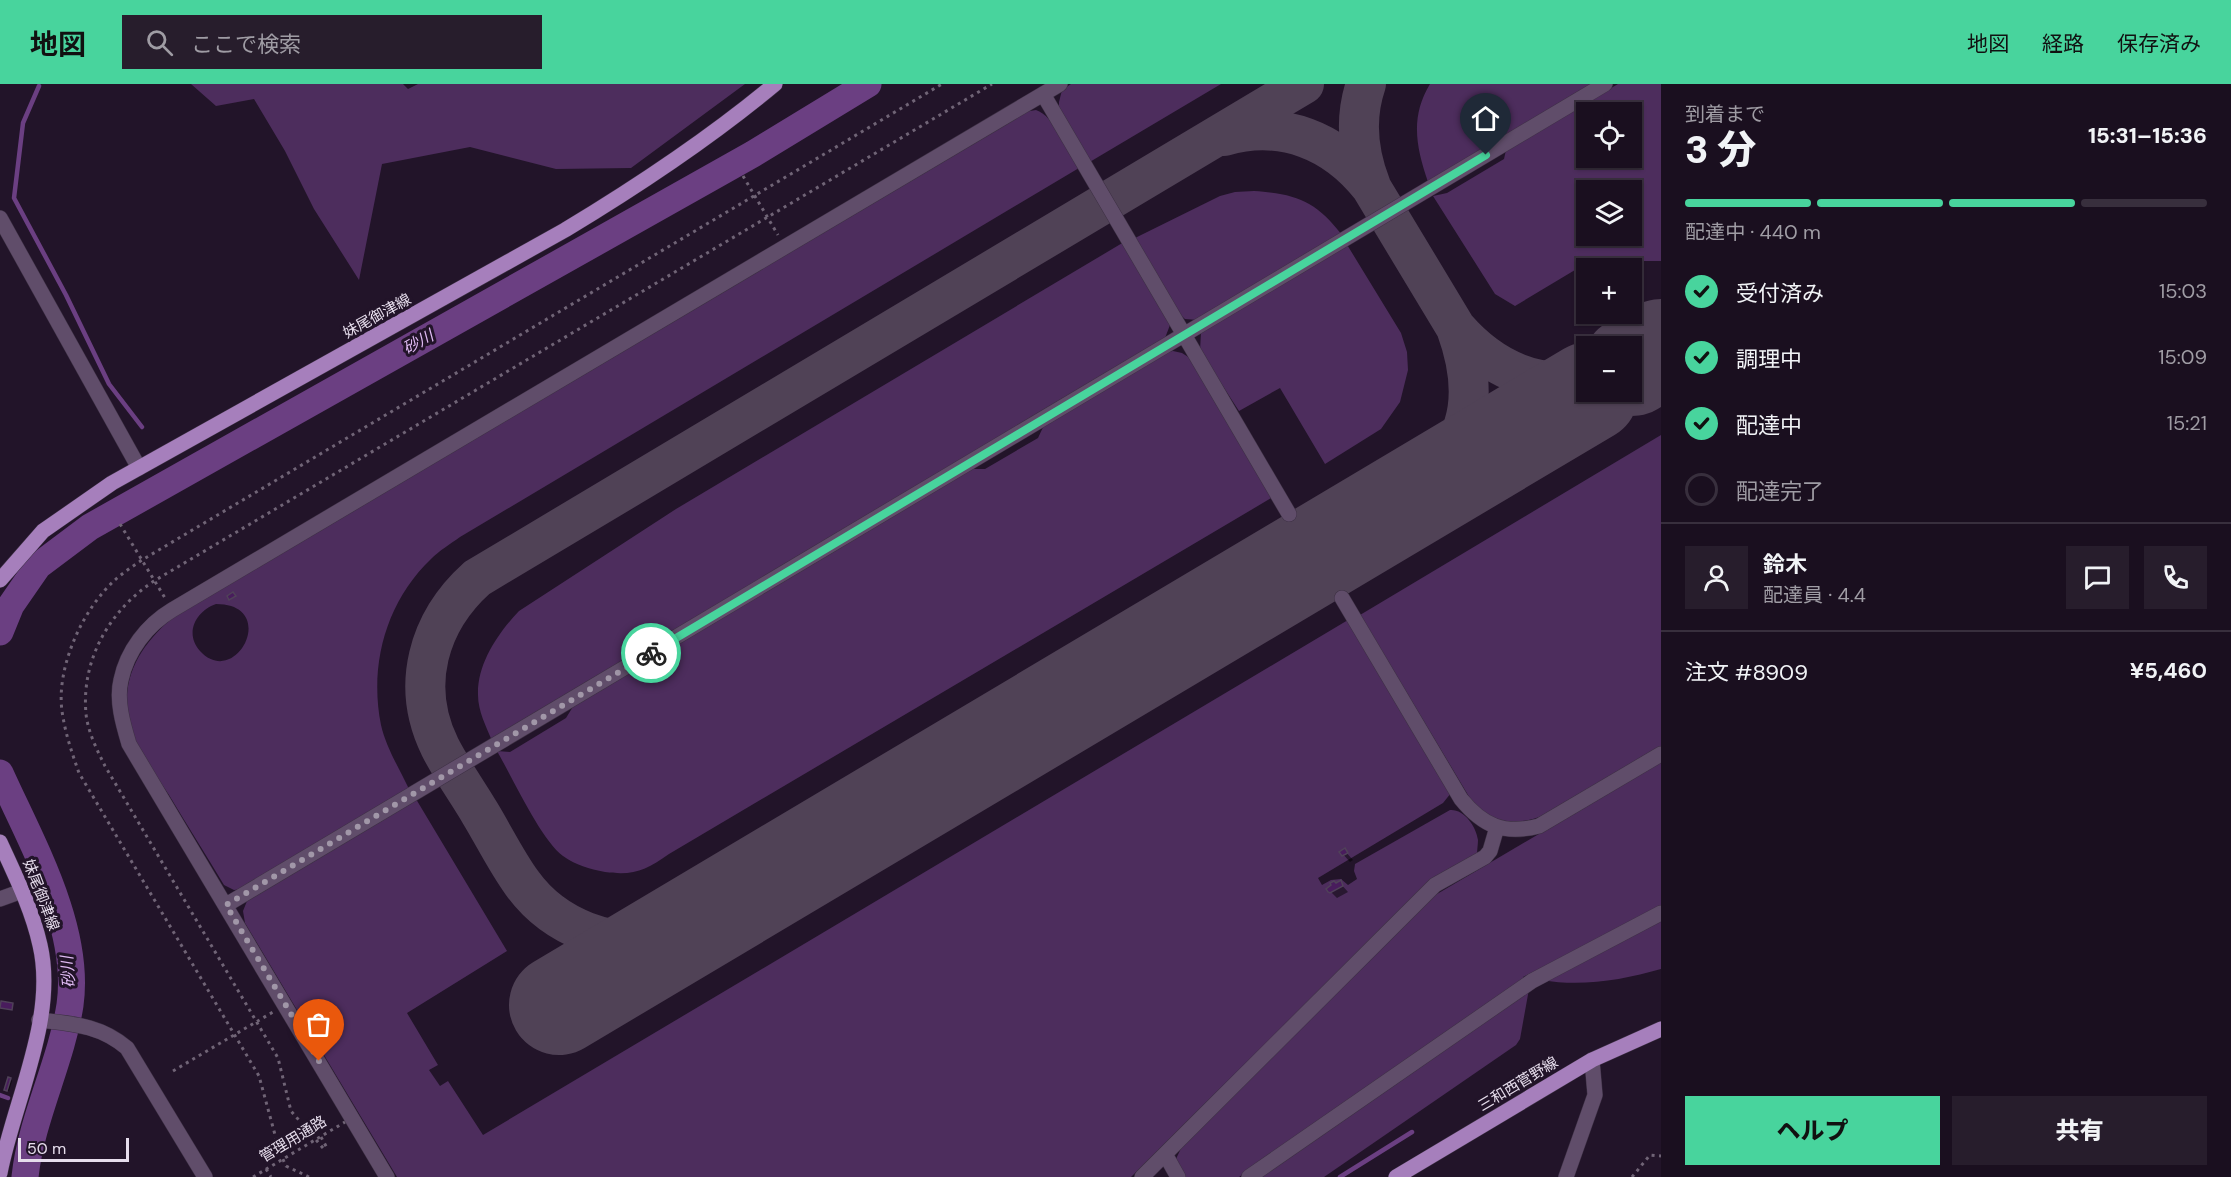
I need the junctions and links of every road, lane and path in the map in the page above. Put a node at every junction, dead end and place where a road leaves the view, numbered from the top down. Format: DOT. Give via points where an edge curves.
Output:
graph roads {
  1 [pos="775,84"];
  2 [pos="942,84"];
  3 [pos="992,84"];
  4 [pos="1060,84"];
  5 [pos="1605,84"];
  6 [pos="1043,94"];
  7 [pos="743,176"];
  8 [pos="754,196"];
  9 [pos="768,217"];
  10 [pos="0,218"];
  11 [pos="786,246"];
  12 [pos="1184,335"];
  13 [pos="138,468"];
  14 [pos="1290,514"];
  15 [pos="120,524"];
  16 [pos="142,560"];
  17 [pos="0,580"];
  18 [pos="154,581"];
  19 [pos="1342,598"];
  20 [pos="172,610"];
  21 [pos="1661,754"];
  22 [pos="1497,827"];
  23 [pos="0,842"];
  24 [pos="22,891"];
  25 [pos="0,899"];
  26 [pos="226,905"];
  27 [pos="1661,913"];
  28 [pos="285,1005"];
  29 [pos="39,1020"];
  30 [pos="257,1022"];
  31 [pos="1661,1029"];
  32 [pos="234,1035"];
  33 [pos="1593,1060"];
  34 [pos="174,1071"];
  35 [pos="345,1122"];
  36 [pos="321,1137"];
  37 [pos="1165,1154"];
  38 [pos="1661,1156"];
  39 [pos="266,1169"];
  40 [pos="0,1173"];
  41 [pos="205,1177"];
  42 [pos="253,1177"];
  43 [pos="271,1177"];
  44 [pos="309,1177"];
  45 [pos="387,1177"];
  46 [pos="1142,1177"];
  47 [pos="1178,1177"];
  48 [pos="1249,1177"];
  49 [pos="1396,1177"];
  50 [pos="1566,1177"];
  51 [pos="1632,1177"];
  1 -- 13 [label="main road, 妹尾御津線" via="690,150 565,230"];
  2 -- 8 [label="path"];
  3 -- 9 [label="path"];
  4 -- 6 [label="street"];
  5 -- 12 [label="street"];
  6 -- 11 [label="street"];
  6 -- 12 [label="street"];
  7 -- 8 [label="path"];
  8 -- 9 [label="path"];
  8 -- 16 [label="path"];
  9 -- 11 [label="path"];
  9 -- 18 [label="path"];
  10 -- 13 [label="street"];
  11 -- 20 [label="street"];
  12 -- 14 [label="street"];
  12 -- 26 [label="street"];
  13 -- 17 [label="main road, 妹尾御津線" via="78,504 43,531"];
  15 -- 16 [label="path"];
  16 -- 18 [label="path"];
  16 -- 32 [label="path" via="115,579 98,599 69,653 62,679 68,741 79,773"];
  18 -- 20 [label="path"];
  18 -- 30 [label="path" via="120,608 102,635 89,665 86,716 105,766"];
  19 -- 22 [label="street" via="1461,799 1482,820"];
  20 -- 26 [label="street" via="138,640 127,663 120,681 123,724 129,744"];
  21 -- 22 [label="street" via="1539,826 1518,830"];
  22 -- 37 [label="street" via="1485,857 1435,885"];
  23 -- 24 [label="main road, 妹尾御津線"];
  24 -- 25 [label="street"];
  24 -- 29 [label="main road, 妹尾御津線" via="40,945 44,987"];
  26 -- 28 [label="street"];
  27 -- 48 [label="street" via="1532,981"];
  28 -- 30 [label="path"];
  28 -- 45 [label="street"];
  29 -- 40 [label="main road, 妹尾御津線"];
  29 -- 41 [label="street" via="99,1029 127,1048"];
  30 -- 32 [label="path"];
  30 -- 36 [label="path" via="278,1058 291,1111 325,1148"];
  31 -- 33 [label="main road, 三和西菅野線"];
  32 -- 34 [label="path"];
  32 -- 44 [label="path" via="259,1076 286,1166"];
  33 -- 49 [label="main road, 三和西菅野線"];
  33 -- 50 [label="street" via="1595,1095"];
  35 -- 36 [label="path, 管理用通路, bridge"];
  36 -- 39 [label="path, 管理用通路, bridge"];
  37 -- 46 [label="street"];
  37 -- 47 [label="street"];
  38 -- 51 [label="path" via="1650,1155"];
  39 -- 42 [label="path, 管理用通路, bridge"];
  39 -- 43 [label="path"];
}
